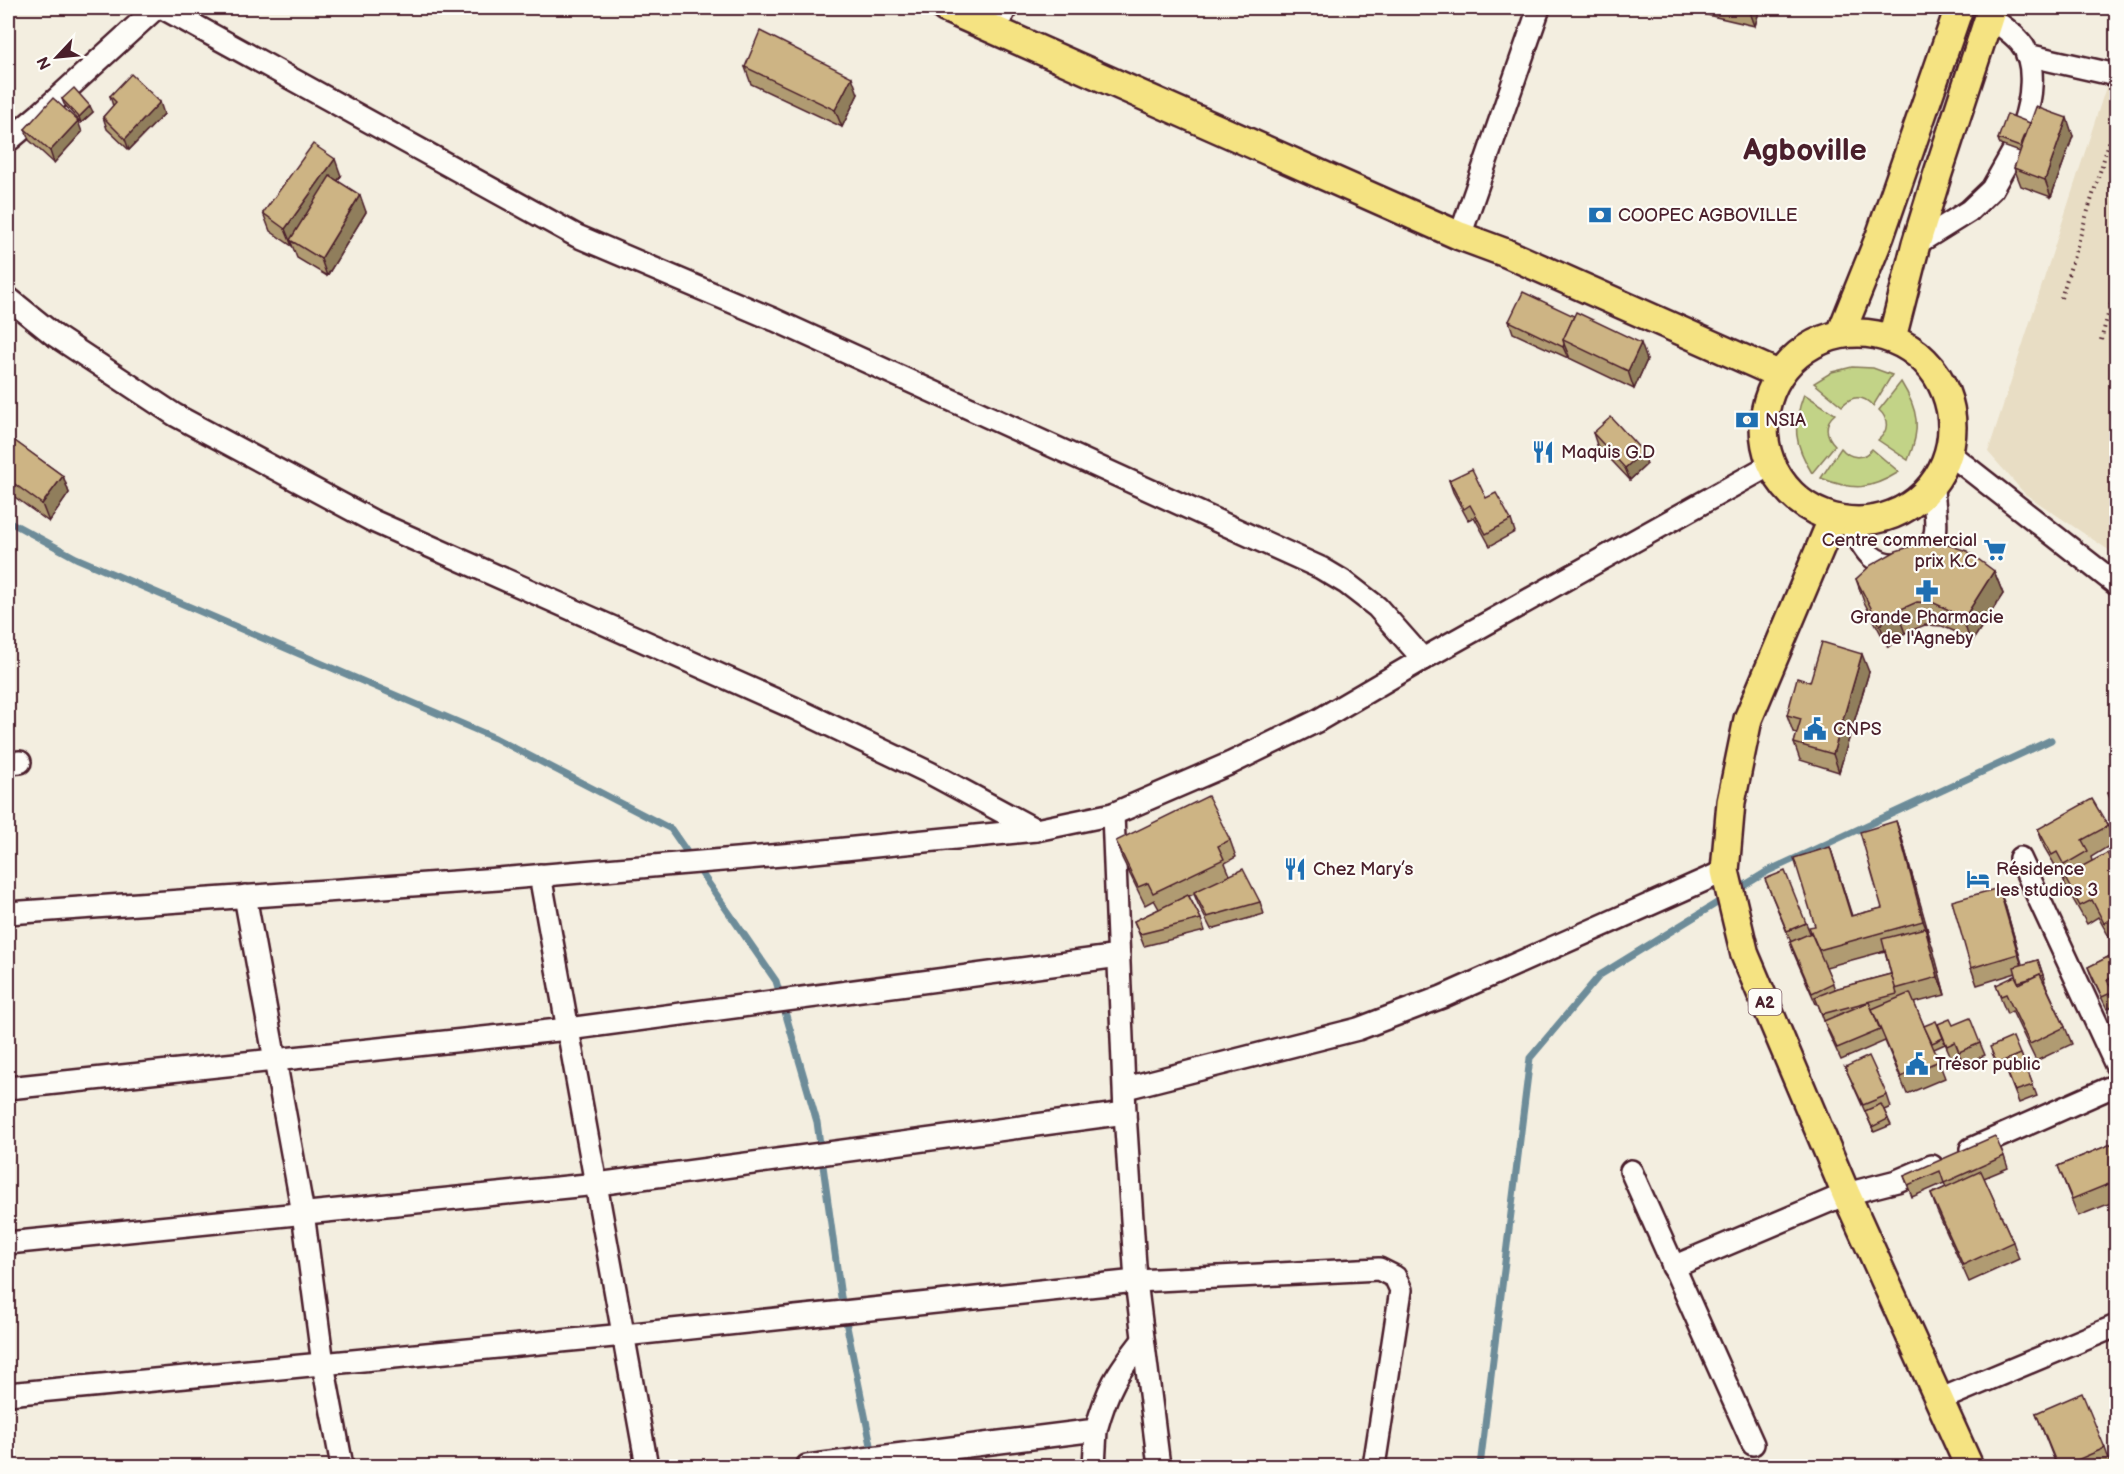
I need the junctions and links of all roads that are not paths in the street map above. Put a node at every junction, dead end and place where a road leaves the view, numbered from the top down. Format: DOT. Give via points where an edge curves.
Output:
graph roads {
  1 [pos="156,8"];
  2 [pos="163,8"];
  3 [pos="945,8"];
  4 [pos="1539,8"];
  5 [pos="1959,8"];
  6 [pos="1991,12"];
  7 [pos="1000,19"];
  8 [pos="2027,55"];
  9 [pos="2116,75"];
  10 [pos="2023,125"];
  11 [pos="8,141"];
  12 [pos="2014,150"];
  13 [pos="1460,236"];
  14 [pos="1916,244"];
  15 [pos="8,298"];
  16 [pos="1841,333"];
  17 [pos="1892,338"];
  18 [pos="1778,374"];
  19 [pos="1950,454"];
  20 [pos="1770,465"];
  21 [pos="1933,487"];
  22 [pos="1840,520"];
  23 [pos="2116,584"];
  24 [pos="1422,659"];
  25 [pos="1113,814"];
  26 [pos="1036,830"];
  27 [pos="2020,858"];
  28 [pos="1725,871"];
  29 [pos="540,875"];
  30 [pos="245,896"];
  31 [pos="8,913"];
  32 [pos="1119,956"];
  33 [pos="568,1029"];
  34 [pos="276,1060"];
  35 [pos="2116,1065"];
  36 [pos="2116,1085"];
  37 [pos="8,1088"];
  38 [pos="1126,1088"];
  39 [pos="1125,1113"];
  40 [pos="1631,1171"];
  41 [pos="597,1184"];
  42 [pos="1846,1194"];
  43 [pos="303,1213"];
  44 [pos="8,1243"];
  45 [pos="1673,1267"];
  46 [pos="1136,1281"];
  47 [pos="2116,1326"];
  48 [pos="624,1335"];
  49 [pos="1143,1340"];
  50 [pos="323,1364"];
  51 [pos="8,1394"];
  52 [pos="1939,1400"];
  53 [pos="1096,1430"];
  54 [pos="1753,1444"];
  55 [pos="342,1467"];
  56 [pos="647,1467"];
  57 [pos="807,1467"];
  58 [pos="1094,1467"];
  59 [pos="1159,1467"];
  60 [pos="1374,1467"];
  61 [pos="1969,1467"];
  1 -- 11 [label="street"];
  2 -- 24 [label="street" via="577,236 775,320 1321,568 1377,607"];
  3 -- 7 [label="main road"];
  4 -- 13 [label="street"];
  5 -- 16 [label="main road" via="1880,236"];
  6 -- 8 [label="street" via="2021,42"];
  6 -- 14 [label="main road"];
  7 -- 13 [label="main road" via="1191,116"];
  8 -- 9 [label="street"];
  8 -- 10 [label="street" via="2032,81 2030,107"];
  12 -- 14 [label="street" via="1992,189 1968,211"];
  13 -- 18 [label="main road"];
  14 -- 17 [label="main road"];
  15 -- 26 [label="street" via="54,335 175,415 373,521 794,708 930,773"];
  16 -- 17 [label="main road" via="1867,332"];
  16 -- 18 [label="main road" via="1817,341 1795,355"];
  17 -- 19 [label="main road" via="1922,357 1943,385 1953,419"];
  18 -- 20 [label="main road" via="1762,418"];
  19 -- 21 [label="main road"];
  19 -- 23 [label="street"];
  20 -- 22 [label="main road" via="1794,499"];
  20 -- 24 [label="street"];
  21 -- 22 [label="main road" via="1904,512 1869,523"];
  21 -- 22 [label="street" via="1935,533 1924,552 1908,563 1896,565 1870,556"];
  22 -- 28 [label="main road, A2" via="1748,719 1731,802"];
  24 -- 25 [label="street" via="1317,721"];
  25 -- 26 [label="street"];
  25 -- 32 [label="street"];
  26 -- 29 [label="street"];
  27 -- 35 [label="street"];
  28 -- 38 [label="street" via="1442,997 1358,1029"];
  28 -- 42 [label="main road, A2" via="1746,955"];
  29 -- 30 [label="street"];
  29 -- 33 [label="street"];
  30 -- 31 [label="street"];
  30 -- 34 [label="street"];
  32 -- 33 [label="street"];
  32 -- 38 [label="street"];
  33 -- 34 [label="street"];
  33 -- 41 [label="street"];
  34 -- 37 [label="street"];
  34 -- 43 [label="street"];
  36 -- 42 [label="street" via="1897,1181"];
  38 -- 39 [label="street"];
  39 -- 41 [label="street"];
  39 -- 46 [label="street"];
  40 -- 45 [label="street"];
  41 -- 43 [label="street"];
  41 -- 48 [label="street"];
  42 -- 45 [label="street"];
  42 -- 52 [label="main road, A2"];
  43 -- 44 [label="street"];
  43 -- 50 [label="street"];
  45 -- 54 [label="street"];
  46 -- 48 [label="street"];
  46 -- 49 [label="street"];
  46 -- 60 [label="street" via="1379,1269 1395,1277 1401,1290"];
  47 -- 52 [label="street"];
  48 -- 50 [label="street"];
  48 -- 56 [label="street"];
  49 -- 53 [label="street" via="1118,1373"];
  49 -- 59 [label="street"];
  50 -- 51 [label="street"];
  50 -- 55 [label="street"];
  52 -- 61 [label="main road, A2"];
  53 -- 57 [label="street"];
  53 -- 58 [label="street"];
}
